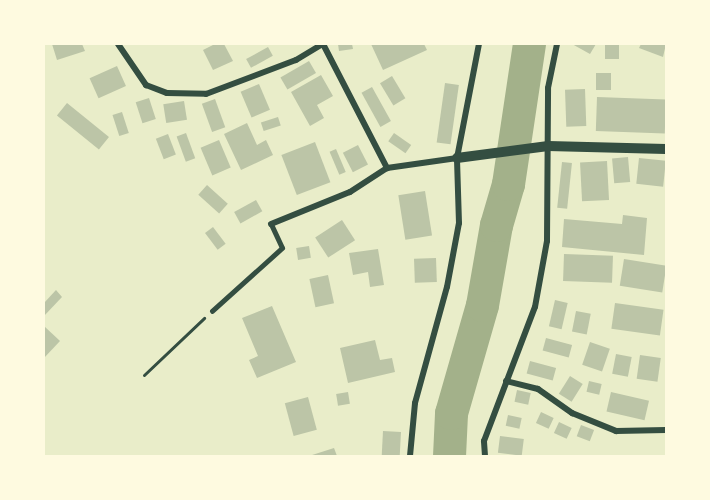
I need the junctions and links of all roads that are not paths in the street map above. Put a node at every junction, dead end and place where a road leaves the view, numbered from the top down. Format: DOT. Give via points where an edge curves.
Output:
graph roads {
  1 [pos="118,44"];
  2 [pos="323,44"];
  3 [pos="479,44"];
  4 [pos="557,44"];
  5 [pos="548,147"];
  6 [pos="666,149"];
  7 [pos="457,158"];
  8 [pos="387,168"];
  9 [pos="271,224"];
  10 [pos="212,310"];
  11 [pos="506,381"];
  12 [pos="666,430"];
  13 [pos="410,456"];
  14 [pos="485,456"];
  1 -- 2 [label="street" via="146,85 167,93 206,94 296,60"];
  2 -- 8 [label="street"];
  3 -- 7 [label="street"];
  4 -- 5 [label="street" via="548,88"];
  5 -- 6 [label="street"];
  5 -- 7 [label="street"];
  5 -- 11 [label="street" via="547,241 535,307"];
  7 -- 8 [label="street"];
  7 -- 13 [label="street" via="459,224 447,287 415,403"];
  8 -- 9 [label="street" via="350,192"];
  9 -- 10 [label="lane" via="282,249"];
  11 -- 12 [label="street" via="538,389 572,413 616,431"];
  11 -- 14 [label="street" via="484,441"];
}
